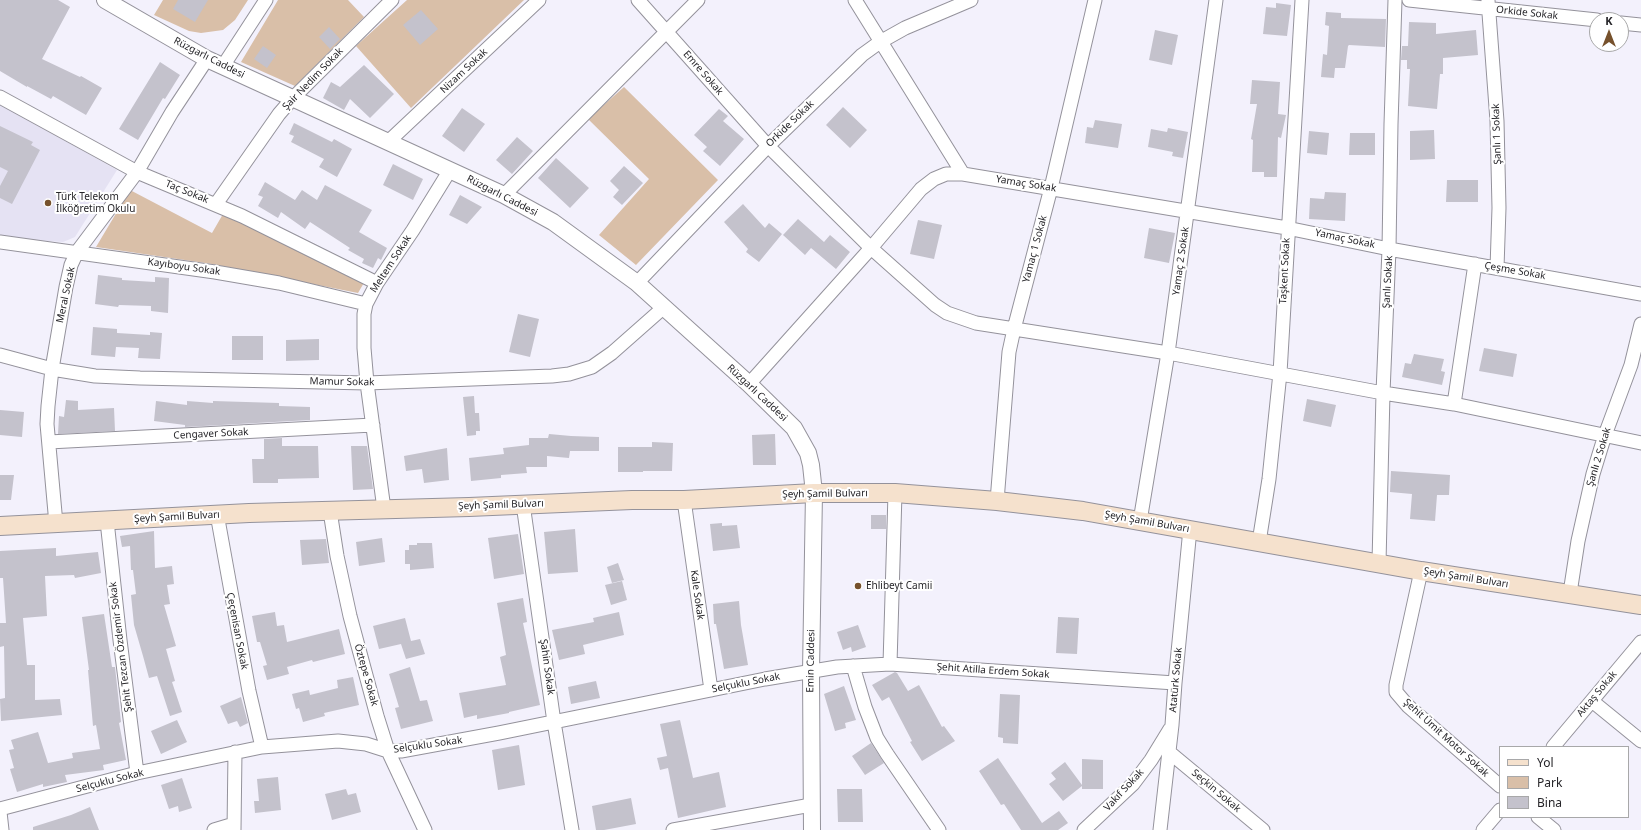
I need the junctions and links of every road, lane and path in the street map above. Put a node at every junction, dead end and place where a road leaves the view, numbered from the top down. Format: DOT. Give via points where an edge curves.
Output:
graph roads {
  1 [pos="105,0"];
  2 [pos="266,0"];
  3 [pos="392,0"];
  4 [pos="539,0"];
  5 [pos="638,0"];
  6 [pos="698,0"];
  7 [pos="855,0"];
  8 [pos="971,0"];
  9 [pos="1095,0"];
  10 [pos="1216,0"];
  11 [pos="1302,0"];
  12 [pos="1395,0"];
  13 [pos="1409,0"];
  14 [pos="1488,5"];
  15 [pos="1589,19"];
  16 [pos="1631,24"];
  17 [pos="666,30"];
  18 [pos="1641,35"];
  19 [pos="880,42"];
  20 [pos="207,59"];
  21 [pos="223,66"];
  22 [pos="0,97"];
  23 [pos="292,99"];
  24 [pos="388,142"];
  25 [pos="768,146"];
  26 [pos="450,170"];
  27 [pos="137,172"];
  28 [pos="963,174"];
  29 [pos="1051,188"];
  30 [pos="504,194"];
  31 [pos="216,204"];
  32 [pos="1188,212"];
  33 [pos="1287,228"];
  34 [pos="0,242"];
  35 [pos="871,248"];
  36 [pos="1389,248"];
  37 [pos="77,252"];
  38 [pos="1475,264"];
  39 [pos="1497,268"];
  40 [pos="377,283"];
  41 [pos="637,283"];
  42 [pos="1641,294"];
  43 [pos="366,304"];
  44 [pos="663,308"];
  45 [pos="1641,324"];
  46 [pos="1014,329"];
  47 [pos="1168,353"];
  48 [pos="0,355"];
  49 [pos="52,369"];
  50 [pos="1280,373"];
  51 [pos="368,383"];
  52 [pos="749,384"];
  53 [pos="1383,393"];
  54 [pos="1454,404"];
  55 [pos="373,425"];
  56 [pos="1605,435"];
  57 [pos="49,442"];
  58 [pos="1641,443"];
  59 [pos="814,493"];
  60 [pos="896,493"];
  61 [pos="684,500"];
  62 [pos="997,501"];
  63 [pos="524,504"];
  64 [pos="384,509"];
  65 [pos="330,511"];
  66 [pos="217,514"];
  67 [pos="107,521"];
  68 [pos="1140,521"];
  69 [pos="56,524"];
  70 [pos="0,526"];
  71 [pos="1190,530"];
  72 [pos="1259,542"];
  73 [pos="1379,563"];
  74 [pos="1421,571"];
  75 [pos="1570,593"];
  76 [pos="1641,604"];
  77 [pos="1641,642"];
  78 [pos="890,664"];
  79 [pos="853,666"];
  80 [pos="811,671"];
  81 [pos="1175,683"];
  82 [pos="711,690"];
  83 [pos="1592,700"];
  84 [pos="554,722"];
  85 [pos="1172,725"];
  86 [pos="1641,741"];
  87 [pos="1554,746"];
  88 [pos="262,747"];
  89 [pos="388,751"];
  90 [pos="235,752"];
  91 [pos="1169,752"];
  92 [pos="137,773"];
  93 [pos="1499,785"];
  94 [pos="811,805"];
  95 [pos="0,810"];
  96 [pos="1499,811"];
  97 [pos="1539,818"];
  98 [pos="234,827"];
  99 [pos="2,830"];
  100 [pos="214,830"];
  101 [pos="425,830"];
  102 [pos="572,830"];
  103 [pos="673,830"];
  104 [pos="812,830"];
  105 [pos="939,830"];
  106 [pos="1084,830"];
  107 [pos="1160,830"];
  108 [pos="1263,830"];
  109 [pos="1483,830"];
  110 [pos="1554,830"];
  1 -- 20 [label="street, Rüzgarlı Caddesi"];
  2 -- 21 [label="street"];
  3 -- 23 [label="street, Şair Nedim Sokak"];
  4 -- 24 [label="street, Nizam Sokak"];
  5 -- 17 [label="street, Emre Sokak"];
  6 -- 17 [label="street"];
  7 -- 19 [label="street"];
  8 -- 19 [label="street, Orkide Sokak" via="905,28"];
  9 -- 29 [label="street, Yamaç 1 Sokak"];
  10 -- 32 [label="street, Yamaç 2 Sokak"];
  11 -- 33 [label="street, Taşkent Sokak"];
  12 -- 36 [label="street, Şanlı Sokak"];
  13 -- 14 [label="street, Orkide Sokak"];
  14 -- 15 [label="street, Orkide Sokak"];
  14 -- 39 [label="street, Şanlı 1 Sokak" via="1497,121"];
  16 -- 18 [label="street"];
  17 -- 25 [label="street, Emre Sokak"];
  17 -- 30 [label="street"];
  19 -- 25 [label="street, Orkide Sokak" via="851,64"];
  19 -- 28 [label="street"];
  20 -- 21 [label="street, Rüzgarlı Caddesi"];
  20 -- 27 [label="street, Meral Sokak"];
  21 -- 23 [label="street, Rüzgarlı Caddesi"];
  22 -- 27 [label="street, Taç Sokak"];
  23 -- 24 [label="street, Rüzgarlı Caddesi"];
  23 -- 31 [label="street, Şair Nedim Sokak"];
  24 -- 26 [label="street, Rüzgarlı Caddesi"];
  25 -- 35 [label="street, Emre Sokak"];
  25 -- 41 [label="street, Orkide Sokak"];
  26 -- 30 [label="street, Rüzgarlı Caddesi"];
  26 -- 40 [label="street, Meltem Sokak"];
  27 -- 31 [label="street, Taç Sokak"];
  27 -- 37 [label="street, Meral Sokak"];
  28 -- 29 [label="street, Yamaç Sokak"];
  28 -- 35 [label="street, Yamaç Sokak" via="946,174 921,189"];
  29 -- 32 [label="street, Yamaç Sokak"];
  29 -- 46 [label="street, Yamaç 1 Sokak"];
  30 -- 41 [label="street, Rüzgarlı Caddesi" via="553,222"];
  31 -- 40 [label="street, Taç Sokak"];
  32 -- 33 [label="street, Yamaç Sokak"];
  32 -- 47 [label="street, Yamaç 2 Sokak"];
  33 -- 36 [label="street, Yamaç Sokak"];
  33 -- 50 [label="street, Taşkent Sokak"];
  34 -- 37 [label="street, Kayıboyu Sokak"];
  35 -- 46 [label="street, Emre Sokak" via="935,305 948,313 976,323"];
  35 -- 52 [label="street, Yamaç Sokak"];
  36 -- 38 [label="street, Çeşme Sokak"];
  36 -- 53 [label="street, Şanlı Sokak"];
  37 -- 43 [label="street, Kayıboyu Sokak" via="279,283"];
  37 -- 49 [label="street, Meral Sokak" via="66,287"];
  38 -- 39 [label="street, Çeşme Sokak"];
  38 -- 54 [label="street"];
  39 -- 42 [label="street, Çeşme Sokak"];
  40 -- 43 [label="street, Meltem Sokak"];
  41 -- 44 [label="street, Rüzgarlı Caddesi"];
  43 -- 51 [label="street, Meltem Sokak" via="363,332"];
  44 -- 51 [label="street, Mamur Sokak" via="612,353 582,371 552,376"];
  44 -- 52 [label="street, Rüzgarlı Caddesi"];
  45 -- 56 [label="street, Şanlı 2 Sokak" via="1631,365"];
  46 -- 47 [label="street, Emre Sokak"];
  46 -- 62 [label="street, Yamaç 1 Sokak" via="1008,365"];
  47 -- 50 [label="street, Emre Sokak"];
  47 -- 68 [label="street, Yamaç 2 Sokak"];
  48 -- 49 [label="street, Mamur Sokak"];
  49 -- 51 [label="street, Mamur Sokak" via="95,376 140,378"];
  49 -- 57 [label="street, Meral Sokak" via="48,406"];
  50 -- 53 [label="street, Emre Sokak"];
  50 -- 72 [label="street, Taşkent Sokak" via="1269,479"];
  51 -- 55 [label="street, Meltem Sokak"];
  52 -- 59 [label="street, Rüzgarlı Caddesi" via="794,428 802,441 811,465"];
  53 -- 54 [label="street, Emre Sokak"];
  53 -- 73 [label="street, Şanlı Sokak"];
  54 -- 56 [label="street, Emre Sokak"];
  55 -- 57 [label="street, Cengaver Sokak"];
  55 -- 64 [label="street, Meltem Sokak"];
  56 -- 58 [label="street, Emre Sokak"];
  56 -- 75 [label="street, Şanlı 2 Sokak" via="1585,506"];
  57 -- 69 [label="street, Meral Sokak"];
  59 -- 60 [label="main road, Şeyh Şamil Bulvarı"];
  59 -- 61 [label="main road, Şeyh Şamil Bulvarı"];
  59 -- 80 [label="street, Emin Caddesi"];
  60 -- 62 [label="main road, Şeyh Şamil Bulvarı"];
  60 -- 78 [label="street"];
  61 -- 63 [label="main road, Şeyh Şamil Bulvarı"];
  61 -- 82 [label="street, Kale Sokak"];
  62 -- 68 [label="main road, Şeyh Şamil Bulvarı" via="1083,511"];
  63 -- 64 [label="main road, Şeyh Şamil Bulvarı"];
  63 -- 84 [label="street, Şahin Sokak"];
  64 -- 65 [label="main road, Şeyh Şamil Bulvarı"];
  65 -- 66 [label="main road, Şeyh Şamil Bulvarı"];
  65 -- 89 [label="street, Öztepe Sokak" via="350,616"];
  66 -- 67 [label="main road, Şeyh Şamil Bulvarı"];
  66 -- 88 [label="street, Çeçenisan Sokak" via="247,684"];
  67 -- 69 [label="main road, Şeyh Şamil Bulvarı"];
  67 -- 92 [label="street, Şehit Tezcan Özdemir Sokak"];
  68 -- 71 [label="main road, Şeyh Şamil Bulvarı"];
  69 -- 70 [label="main road, Şeyh Şamil Bulvarı"];
  71 -- 72 [label="main road, Şeyh Şamil Bulvarı"];
  71 -- 81 [label="street, Atatürk Sokak"];
  72 -- 73 [label="main road, Şeyh Şamil Bulvarı"];
  73 -- 74 [label="main road, Şeyh Şamil Bulvarı"];
  74 -- 75 [label="main road, Şeyh Şamil Bulvarı"];
  74 -- 93 [label="street, Şehit Ümit Motor Sokak" via="1396,692 1408,706"];
  75 -- 76 [label="main road, Şeyh Şamil Bulvarı"];
  77 -- 83 [label="street, Aktaş Sokak"];
  78 -- 79 [label="street, Şehit Atilla Erdem Sokak"];
  78 -- 81 [label="street, Şehit Atilla Erdem Sokak"];
  79 -- 80 [label="street, Şehit Atilla Erdem Sokak"];
  79 -- 105 [label="street" via="877,738"];
  80 -- 82 [label="street, Selçuklu Sokak"];
  80 -- 94 [label="street, Emin Caddesi"];
  81 -- 85 [label="street, Atatürk Sokak"];
  82 -- 84 [label="street, Selçuklu Sokak"];
  83 -- 86 [label="street"];
  83 -- 87 [label="street, Aktaş Sokak"];
  84 -- 89 [label="street, Selçuklu Sokak" via="447,743"];
  84 -- 102 [label="street, Şahin Sokak"];
  85 -- 91 [label="street, Atatürk Sokak"];
  85 -- 106 [label="street, Vakıf Sokak" via="1133,784"];
  88 -- 89 [label="street, Selçuklu Sokak" via="338,741 366,744"];
  88 -- 90 [label="street, Selçuklu Sokak"];
  89 -- 101 [label="street, Öztepe Sokak"];
  90 -- 92 [label="street, Selçuklu Sokak"];
  90 -- 98 [label="street"];
  91 -- 107 [label="street, Atatürk Sokak"];
  91 -- 108 [label="street, Seçkin Sokak"];
  92 -- 95 [label="street, Selçuklu Sokak"];
  94 -- 103 [label="street"];
  94 -- 104 [label="street, Emin Caddesi"];
  95 -- 99 [label="street"];
  96 -- 109 [label="street"];
  97 -- 110 [label="street"];
  98 -- 100 [label="street"];
}
